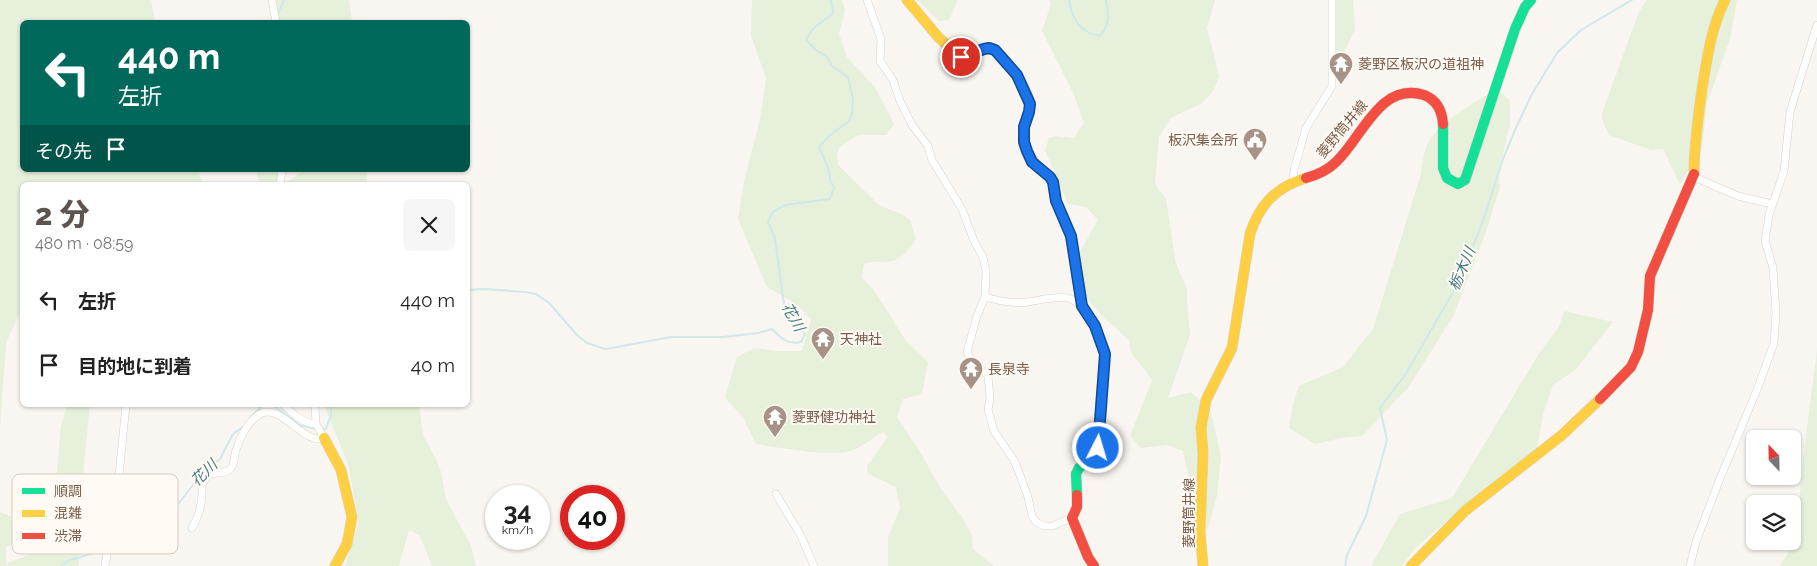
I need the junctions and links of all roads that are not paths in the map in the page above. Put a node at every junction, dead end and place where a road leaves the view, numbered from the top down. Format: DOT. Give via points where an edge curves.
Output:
graph roads {
  1 [pos="272,0"];
  2 [pos="867,0"];
  3 [pos="907,0"];
  4 [pos="1332,0"];
  5 [pos="1531,0"];
  6 [pos="1725,0"];
  7 [pos="276,20"];
  8 [pos="1817,25"];
  9 [pos="1694,177"];
  10 [pos="1292,182"];
  11 [pos="1772,204"];
  12 [pos="985,297"];
  13 [pos="1082,306"];
  14 [pos="126,407"];
  15 [pos="286,407"];
  16 [pos="314,407"];
  17 [pos="316,424"];
  18 [pos="324,438"];
  19 [pos="119,474"];
  20 [pos="776,494"];
  21 [pos="1072,518"];
  22 [pos="192,528"];
  23 [pos="335,566"];
  24 [pos="814,566"];
  25 [pos="1094,566"];
  26 [pos="1203,566"];
  27 [pos="1411,566"];
  28 [pos="1690,566"];
  1 -- 7 [label="street"];
  2 -- 12 [label="street" via="881,39 880,61 894,80 912,125 928,146 932,160 962,209 983,257"];
  3 -- 13 [label="street" via="961,57 989,48 995,50 1017,75 1030,104 1024,142 1032,162 1053,182 1056,201 1071,236"];
  4 -- 10 [label="street" via="1332,86 1306,128"];
  5 -- 10 [label="street, 菱野筒井線" via="1515,29 1466,178 1461,182 1450,182 1442,172 1443,126 1438,103 1431,97 1414,93 1402,93 1381,105 1339,160 1328,169"];
  6 -- 9 [label="street" via="1717,16 1707,57 1694,144"];
  8 -- 11 [label="street" via="1790,112 1784,171"];
  9 -- 11 [label="street" via="1738,196"];
  9 -- 27 [label="street" via="1650,276 1648,310 1631,368 1562,435 1465,511"];
  10 -- 26 [label="street, 菱野筒井線" via="1272,195 1255,220 1232,348 1206,400 1200,531"];
  11 -- 28 [label="street" via="1765,241 1772,268 1776,314 1774,343 1709,507"];
  12 -- 13 [label="street" via="1000,302 1069,298"];
  12 -- 21 [label="street" via="968,352 973,364 988,376 988,410 994,431 1015,462 1036,522 1052,526"];
  13 -- 21 [label="street" via="1102,341 1105,354 1098,448 1076,474 1077,507"];
  14 -- 19 [label="street"];
  15 -- 17 [label="street" via="308,423"];
  16 -- 17 [label="street"];
  17 -- 18 [label="street"];
  18 -- 22 [label="street" via="312,438 280,417 264,412 242,434 233,465 227,471 209,474 202,484 201,504"];
  18 -- 23 [label="street" via="341,470 352,517 347,544"];
  20 -- 24 [label="street" via="801,536"];
  21 -- 25 [label="street"];
}
